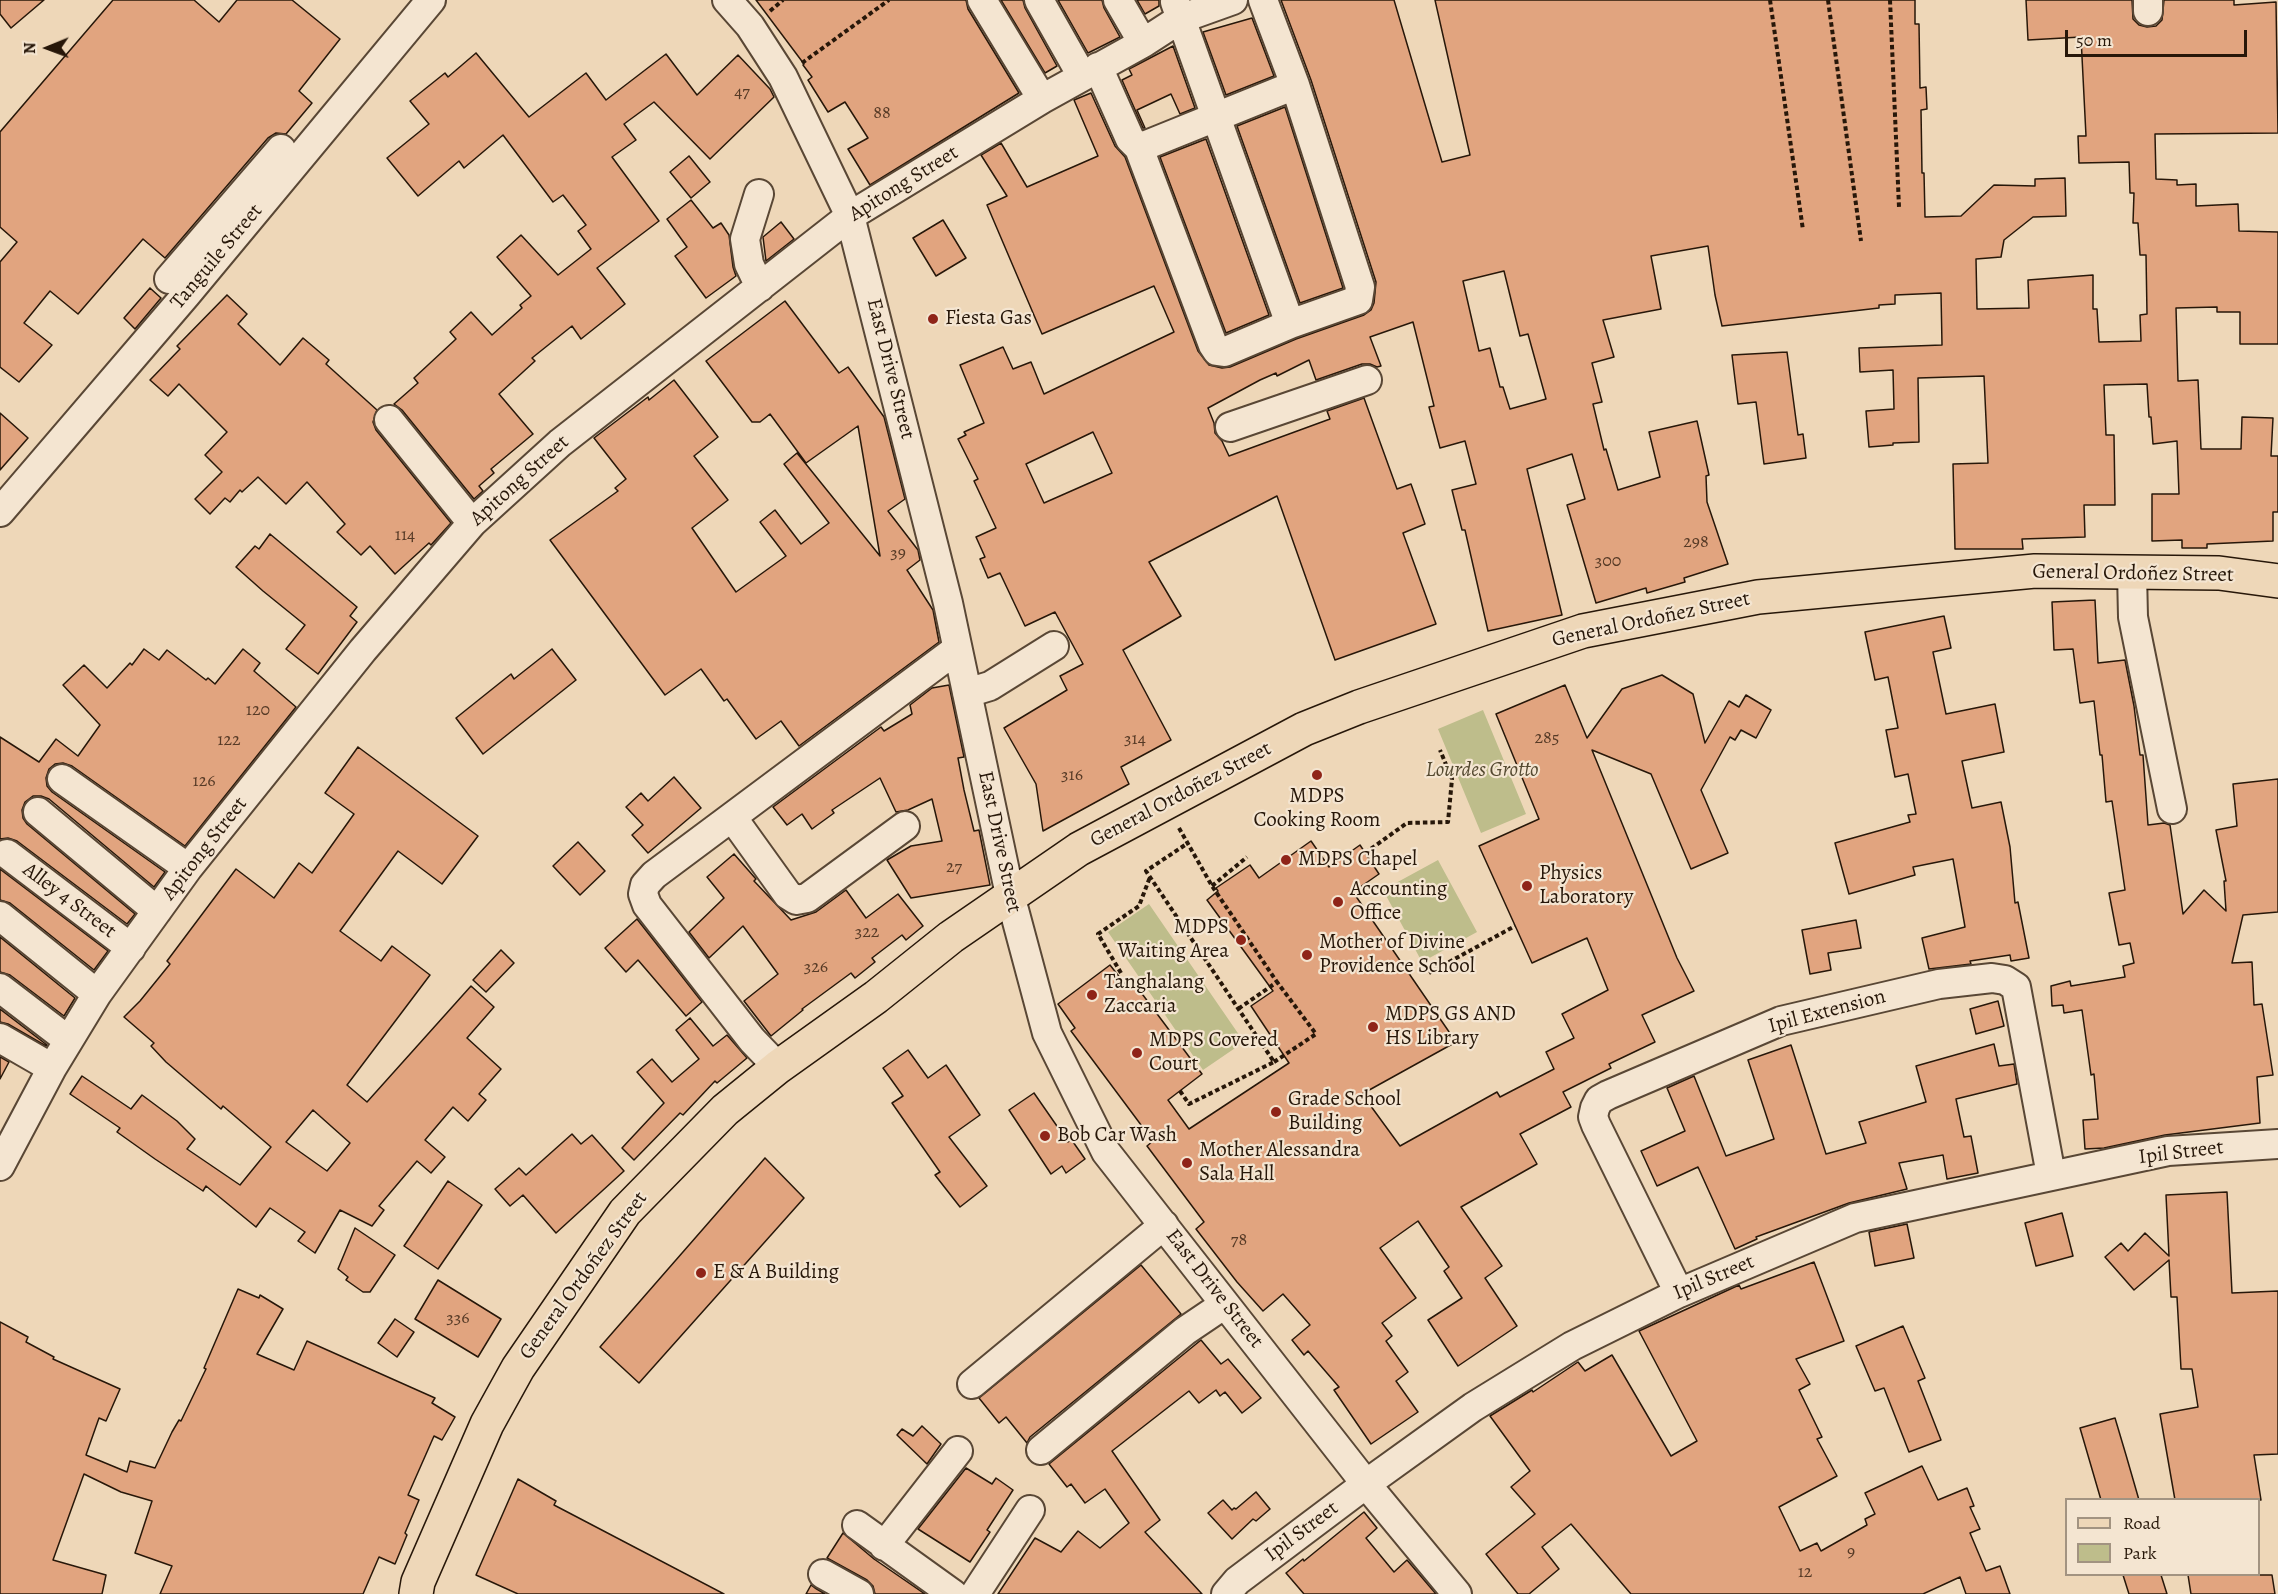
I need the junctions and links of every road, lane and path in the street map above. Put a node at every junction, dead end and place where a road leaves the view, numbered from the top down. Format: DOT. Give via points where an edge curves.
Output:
graph roads {
  1 [pos="431,0"];
  2 [pos="727,0"];
  3 [pos="889,0"];
  4 [pos="982,0"];
  5 [pos="1039,0"];
  6 [pos="1118,0"];
  7 [pos="1233,0"];
  8 [pos="1263,0"];
  9 [pos="1770,0"];
  10 [pos="1828,0"];
  11 [pos="1890,0"];
  12 [pos="1177,10"];
  13 [pos="1143,43"];
  14 [pos="794,68"];
  15 [pos="1090,71"];
  16 [pos="1295,85"];
  17 [pos="1042,99"];
  18 [pos="1217,117"];
  19 [pos="1139,148"];
  20 [pos="281,149"];
  21 [pos="759,194"];
  22 [pos="1899,207"];
  23 [pos="850,216"];
  24 [pos="1803,230"];
  25 [pos="1861,241"];
  26 [pos="169,279"];
  27 [pos="760,286"];
  28 [pos="1290,324"];
  29 [pos="1367,380"];
  30 [pos="389,420"];
  31 [pos="1230,427"];
  32 [pos="0,512"];
  33 [pos="472,523"];
  34 [pos="2132,573"];
  35 [pos="2278,581"];
  36 [pos="1054,646"];
  37 [pos="957,649"];
  38 [pos="967,693"];
  39 [pos="1440,750"];
  40 [pos="62,779"];
  41 [pos="2172,808"];
  42 [pos="38,812"];
  43 [pos="732,817"];
  44 [pos="905,826"];
  45 [pos="1180,829"];
  46 [pos="1188,843"];
  47 [pos="1365,853"];
  48 [pos="7,855"];
  49 [pos="1247,857"];
  50 [pos="188,868"];
  51 [pos="1150,877"];
  52 [pos="1212,886"];
  53 [pos="1010,895"];
  54 [pos="157,910"];
  55 [pos="0,916"];
  56 [pos="1515,926"];
  57 [pos="131,948"];
  58 [pos="1429,973"];
  59 [pos="1121,974"];
  60 [pos="1277,982"];
  61 [pos="0,988"];
  62 [pos="97,994"];
  63 [pos="1238,1009"];
  64 [pos="0,1038"];
  65 [pos="68,1040"];
  66 [pos="1274,1062"];
  67 [pos="778,1067"];
  68 [pos="52,1068"];
  69 [pos="1180,1091"];
  70 [pos="2278,1144"];
  71 [pos="0,1166"];
  72 [pos="2051,1175"];
  73 [pos="1164,1225"];
  74 [pos="1679,1293"];
  75 [pos="1225,1304"];
  76 [pos="972,1384"];
  77 [pos="1041,1450"];
  78 [pos="958,1451"];
  79 [pos="1366,1484"];
  80 [pos="1030,1510"];
  81 [pos="857,1525"];
  82 [pos="885,1546"];
  83 [pos="823,1574"];
  84 [pos="416,1594"];
  85 [pos="859,1594"];
  86 [pos="953,1594"];
  87 [pos="975,1594"];
  88 [pos="1226,1594"];
  89 [pos="1457,1594"];
  1 -- 32 [label="street, Tanguile Street"];
  2 -- 23 [label="street, East Drive Street" via="750,26 783,76"];
  3 -- 14 [label="path"];
  4 -- 17 [label="street"];
  5 -- 15 [label="street"];
  6 -- 13 [label="street"];
  7 -- 12 [label="street, Apitong Street"];
  8 -- 16 [label="street"];
  9 -- 24 [label="path"];
  10 -- 25 [label="path"];
  11 -- 22 [label="path"];
  12 -- 13 [label="street, Apitong Street"];
  12 -- 18 [label="street"];
  13 -- 15 [label="street, Apitong Street"];
  15 -- 17 [label="street, Apitong Street"];
  15 -- 19 [label="street"];
  16 -- 18 [label="street"];
  16 -- 28 [label="street" via="1360,294 1358,300"];
  17 -- 23 [label="street, Apitong Street"];
  18 -- 19 [label="street"];
  18 -- 28 [label="street"];
  19 -- 28 [label="street" via="1217,351 1224,352"];
  20 -- 26 [label="street"];
  21 -- 27 [label="street" via="745,239 749,264"];
  23 -- 27 [label="street, Apitong Street"];
  23 -- 37 [label="street, East Drive Street"];
  27 -- 33 [label="street, Apitong Street" via="560,442"];
  29 -- 31 [label="street"];
  30 -- 33 [label="street"];
  33 -- 50 [label="street, Apitong Street" via="363,650"];
  34 -- 35 [label="main road, General Ordoñez Street" via="2218,573"];
  34 -- 41 [label="street" via="2133,617"];
  34 -- 53 [label="main road, General Ordoñez Street" via="2035,571 1758,597 1583,631 1359,706 1304,729 1079,849"];
  36 -- 38 [label="street" via="990,686"];
  37 -- 38 [label="street, East Drive Street"];
  37 -- 43 [label="street"];
  38 -- 53 [label="street, East Drive Street"];
  39 -- 47 [label="path" via="1452,779 1448,822 1407,823"];
  40 -- 50 [label="street"];
  42 -- 54 [label="street"];
  43 -- 44 [label="street" via="788,895 796,900 807,898"];
  43 -- 67 [label="street" via="654,875 643,894 647,906 752,1040"];
  45 -- 46 [label="path"];
  46 -- 51 [label="path" via="1146,871"];
  46 -- 52 [label="path"];
  48 -- 57 [label="street, Alley 4 Street"];
  49 -- 52 [label="path"];
  50 -- 54 [label="street, Apitong Street"];
  51 -- 59 [label="path" via="1139,906 1098,934"];
  51 -- 63 [label="path"];
  52 -- 60 [label="path"];
  53 -- 67 [label="main road, General Ordoñez Street"];
  53 -- 73 [label="street, East Drive Street" via="1047,1033 1106,1152"];
  54 -- 57 [label="street, Apitong Street"];
  55 -- 62 [label="street"];
  56 -- 58 [label="path"];
  57 -- 62 [label="street, Apitong Street"];
  60 -- 63 [label="path"];
  60 -- 66 [label="path" via="1316,1034"];
  61 -- 65 [label="street"];
  62 -- 65 [label="street, Apitong Street"];
  63 -- 66 [label="path"];
  64 -- 68 [label="street"];
  65 -- 68 [label="street, Apitong Street"];
  66 -- 69 [label="path" via="1189,1104"];
  67 -- 84 [label="main road, General Ordoñez Street" via="725,1110 625,1212 518,1368 487,1424"];
  68 -- 71 [label="street, Apitong Street"];
  70 -- 72 [label="street, Ipil Street" via="2168,1151"];
  72 -- 74 [label="street, Ipil Street" via="1855,1218"];
  72 -- 74 [label="street, Ipil Extension" via="2016,987 2005,980 1939,984 1781,1021 1608,1095 1594,1108 1596,1125"];
  73 -- 75 [label="street, East Drive Street"];
  73 -- 76 [label="street"];
  74 -- 79 [label="street, Ipil Street" via="1529,1371"];
  75 -- 77 [label="street" via="1185,1331"];
  75 -- 79 [label="street, East Drive Street"];
  78 -- 82 [label="street"];
  79 -- 88 [label="street, Ipil Street" via="1237,1581"];
  79 -- 89 [label="street, East Drive Street"];
  80 -- 87 [label="street"];
  81 -- 82 [label="street"];
  82 -- 86 [label="street"];
  83 -- 85 [label="street"];
}
